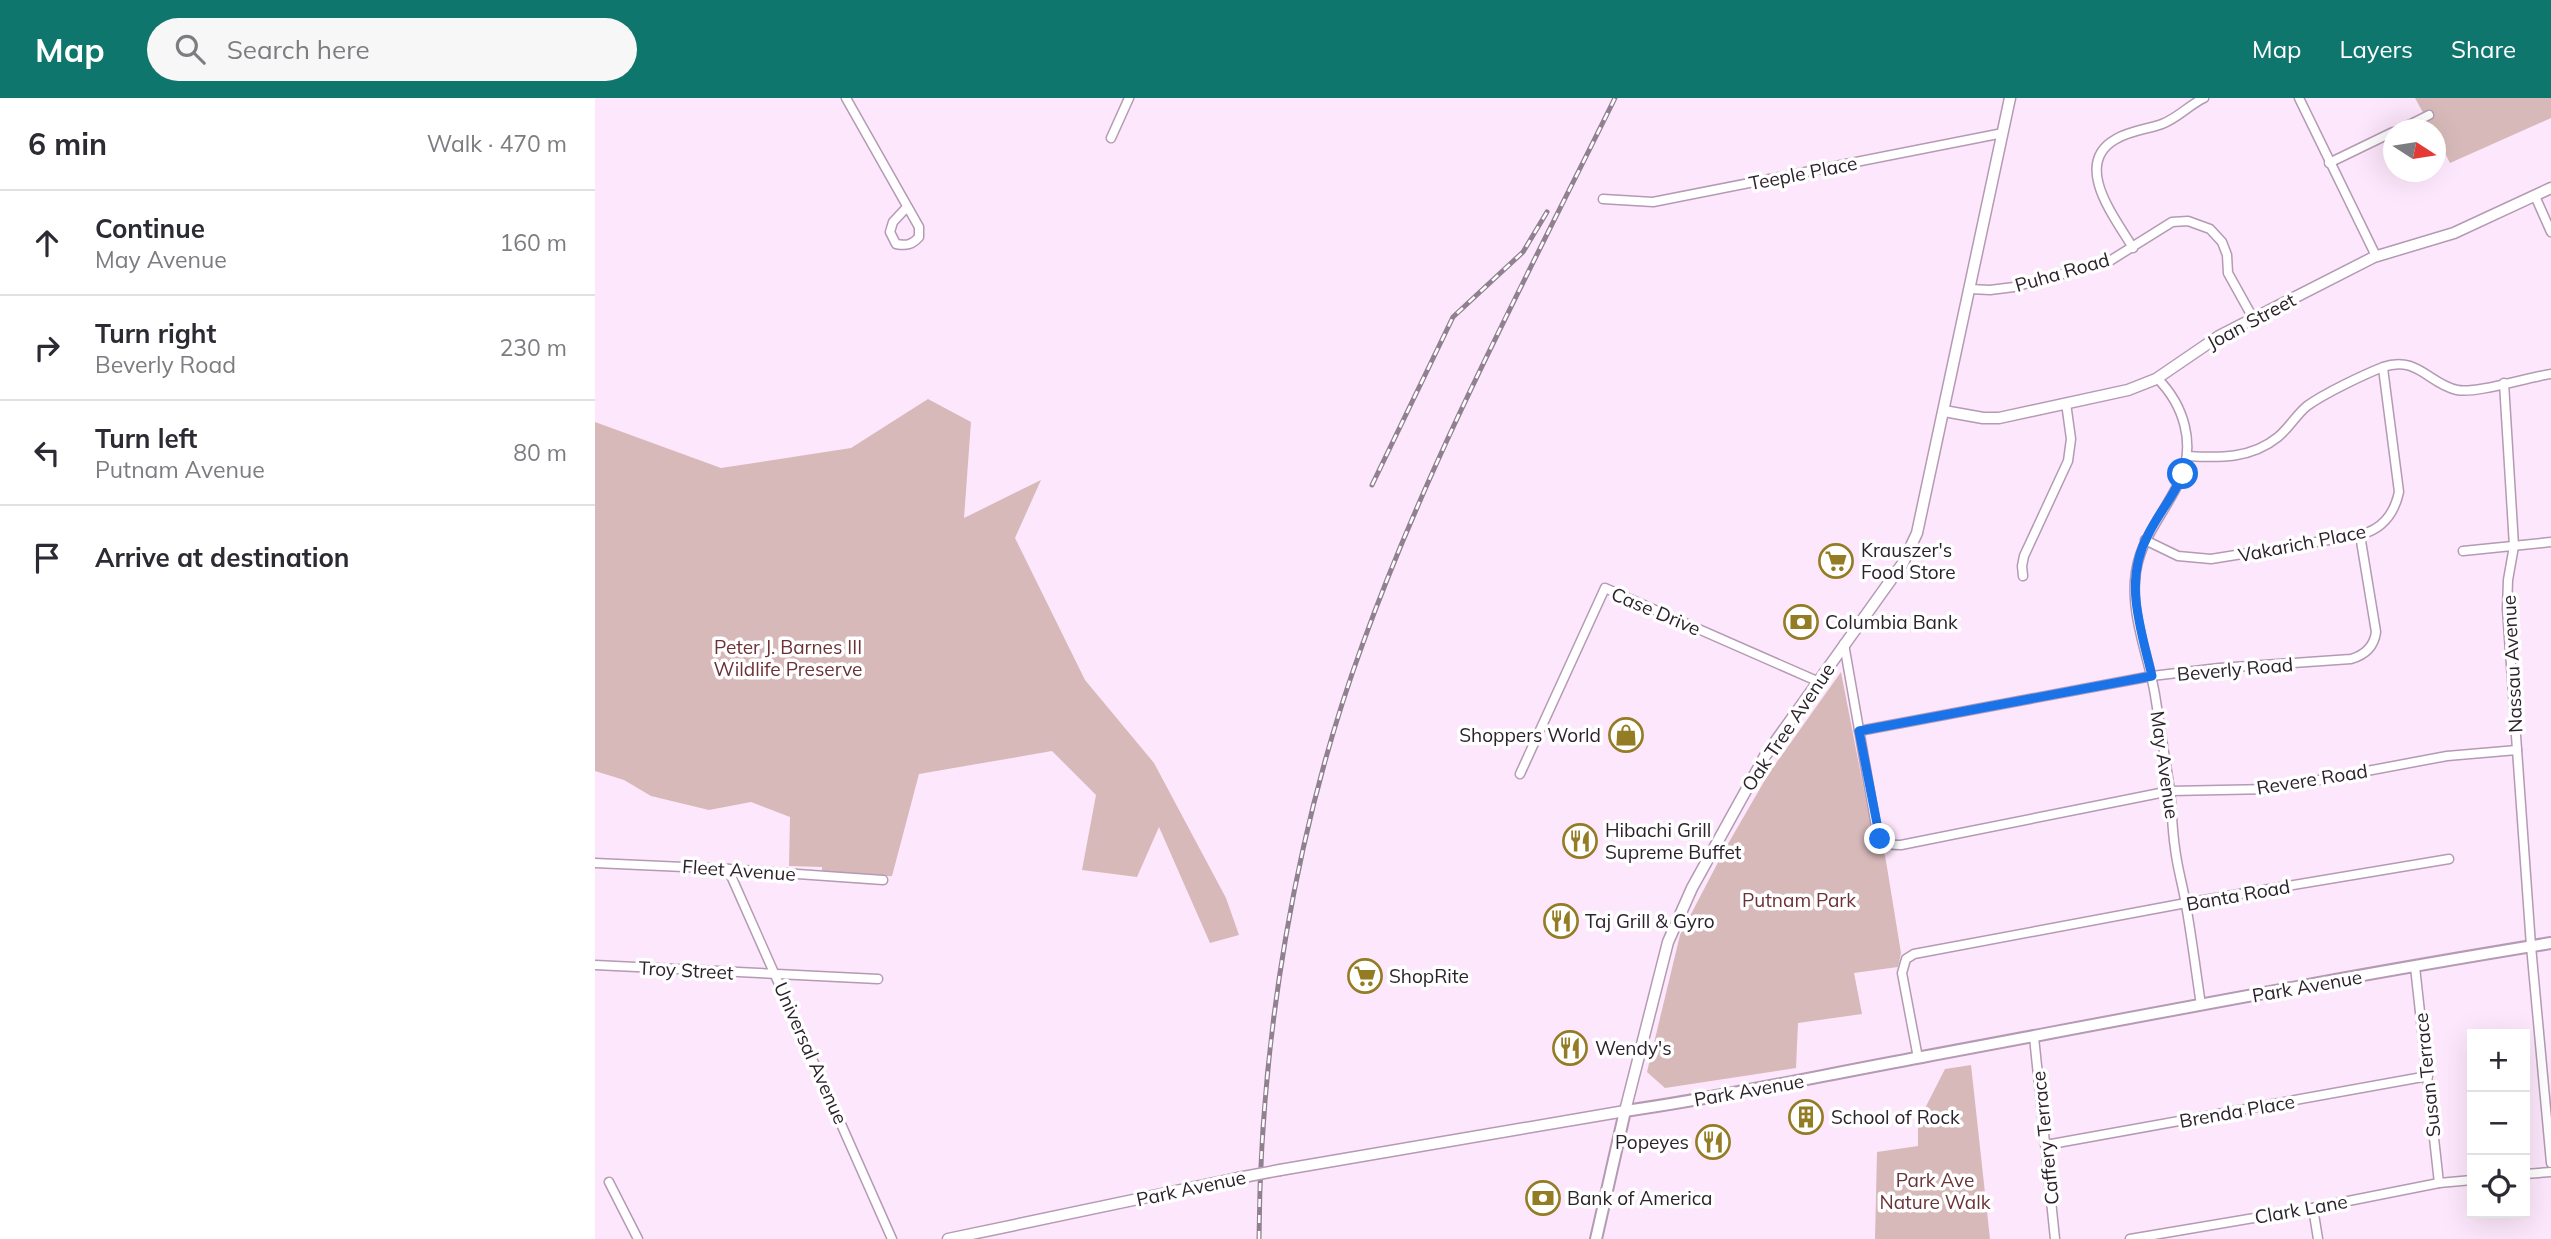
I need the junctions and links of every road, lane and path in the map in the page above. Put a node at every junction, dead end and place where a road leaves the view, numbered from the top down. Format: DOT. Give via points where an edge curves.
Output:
graph roads {
  1 [pos="846,98"];
  2 [pos="1129,98"];
  3 [pos="2010,98"];
  4 [pos="2204,98"];
  5 [pos="2299,98"];
  6 [pos="2429,115"];
  7 [pos="2421,119"];
  8 [pos="2003,133"];
  9 [pos="2383,137"];
  10 [pos="1111,138"];
  11 [pos="2329,163"];
  12 [pos="2551,188"];
  13 [pos="2535,196"];
  14 [pos="1603,199"];
  15 [pos="907,207"];
  16 [pos="2551,232"];
  17 [pos="2133,248"];
  18 [pos="2376,256"];
  19 [pos="1969,289"];
  20 [pos="2253,318"];
  21 [pos="2383,368"];
  22 [pos="2551,374"];
  23 [pos="2157,378"];
  24 [pos="2504,383"];
  25 [pos="2066,403"];
  26 [pos="1944,411"];
  27 [pos="2187,456"];
  28 [pos="2360,535"];
  29 [pos="2145,540"];
  30 [pos="2551,542"];
  31 [pos="2514,546"];
  32 [pos="2463,551"];
  33 [pos="2023,576"];
  34 [pos="1844,644"];
  35 [pos="2152,676"];
  36 [pos="1817,681"];
  37 [pos="1859,731"];
  38 [pos="2517,750"];
  39 [pos="1520,774"];
  40 [pos="2170,791"];
  41 [pos="2449,859"];
  42 [pos="595,863"];
  43 [pos="728,869"];
  44 [pos="883,880"];
  45 [pos="2186,903"];
  46 [pos="2551,943"];
  47 [pos="2531,946"];
  48 [pos="595,965"];
  49 [pos="2415,967"];
  50 [pos="776,975"];
  51 [pos="878,979"];
  52 [pos="2201,1005"];
  53 [pos="2034,1037"];
  54 [pos="1918,1058"];
  55 [pos="2428,1076"];
  56 [pos="1625,1111"];
  57 [pos="2046,1145"];
  58 [pos="2551,1163"];
  59 [pos="2551,1172"];
  60 [pos="2530,1174"];
  61 [pos="2467,1180"];
  62 [pos="609,1182"];
  63 [pos="2439,1183"];
  64 [pos="2313,1208"];
  65 [pos="638,1239"];
  66 [pos="892,1239"];
  67 [pos="948,1239"];
  68 [pos="1596,1239"];
  69 [pos="2055,1239"];
  70 [pos="2130,1239"];
  71 [pos="2318,1239"];
  1 -- 15 [label="street"];
  2 -- 10 [label="street"];
  3 -- 8 [label="street, Oak Tree Avenue"];
  4 -- 17 [label="street" via="2164,123 2117,138 2098,162 2101,195"];
  5 -- 11 [label="street"];
  6 -- 7 [label="street"];
  8 -- 14 [label="street, Teeple Place" via="1653,202"];
  8 -- 19 [label="street, Oak Tree Avenue"];
  9 -- 11 [label="street"];
  11 -- 18 [label="street"];
  12 -- 13 [label="street, Joan Street"];
  13 -- 16 [label="street"];
  13 -- 18 [label="street, Joan Street" via="2454,233"];
  15 -- 15 [label="street" via="919,226 919,237 905,246 896,244 890,232"];
  17 -- 19 [label="street, Puha Road" via="2108,262 2036,281 2002,289"];
  17 -- 20 [label="street, Puha Road" via="2172,222 2188,221 2210,229 2222,242 2228,273"];
  18 -- 20 [label="street, Joan Street"];
  19 -- 26 [label="street, Oak Tree Avenue"];
  20 -- 23 [label="street, Joan Street"];
  21 -- 24 [label="street" via="2411,366 2461,390"];
  21 -- 27 [label="street" via="2308,405 2277,438 2244,455"];
  21 -- 28 [label="street, Vakarich Place" via="2399,492 2387,519"];
  22 -- 24 [label="street"];
  23 -- 25 [label="street, Joan Street" via="2128,390"];
  23 -- 27 [label="street, May Avenue" via="2183,418"];
  24 -- 31 [label="street, Nassau Avenue"];
  25 -- 26 [label="street, Joan Street" via="1999,418"];
  25 -- 33 [label="street" via="2070,451 2025,556"];
  26 -- 34 [label="street, Oak Tree Avenue" via="1912,546"];
  27 -- 29 [label="street, May Avenue" via="2180,481"];
  28 -- 29 [label="street, Vakarich Place" via="2211,559 2178,556"];
  28 -- 35 [label="street, Beverly Road" via="2376,632 2372,646 2361,656"];
  29 -- 35 [label="street, May Avenue" via="2134,592"];
  30 -- 31 [label="street"];
  31 -- 32 [label="street"];
  31 -- 38 [label="street, Nassau Avenue" via="2507,609"];
  34 -- 36 [label="street, Oak Tree Avenue"];
  34 -- 37 [label="street"];
  35 -- 37 [label="street, Beverly Road"];
  35 -- 40 [label="street, May Avenue"];
  36 -- 39 [label="street, Case Drive" via="1605,588"];
  36 -- 56 [label="street, Oak Tree Avenue" via="1752,777 1678,916"];
  37 -- 40 [label="street, Revere Road" via="1877,832 1884,843 1901,845"];
  38 -- 40 [label="street, Revere Road" via="2447,755 2271,789"];
  38 -- 47 [label="street, Nassau Avenue"];
  40 -- 45 [label="street, May Avenue"];
  41 -- 45 [label="street, Banta Road"];
  42 -- 43 [label="street, Fleet Avenue"];
  43 -- 44 [label="street, Fleet Avenue"];
  43 -- 50 [label="street, Universal Avenue"];
  45 -- 52 [label="street, May Avenue"];
  45 -- 54 [label="street, Banta Road" via="1906,959 1902,973"];
  46 -- 47 [label="main road, Park Avenue"];
  47 -- 49 [label="main road, Park Avenue"];
  47 -- 58 [label="street, Nassau Avenue"];
  48 -- 50 [label="street, Troy Street"];
  49 -- 52 [label="main road, Park Avenue"];
  49 -- 55 [label="street, Susan Terrace"];
  50 -- 51 [label="street, Troy Street"];
  50 -- 66 [label="street, Universal Avenue"];
  52 -- 53 [label="main road, Park Avenue"];
  53 -- 54 [label="main road, Park Avenue"];
  53 -- 57 [label="street, Caffery Terrace"];
  54 -- 56 [label="main road, Park Avenue"];
  55 -- 57 [label="street, Brenda Place"];
  55 -- 63 [label="street, Susan Terrace"];
  56 -- 67 [label="street, Park Avenue, bridge" via="1280,1170"];
  56 -- 68 [label="main road, Oak Tree Avenue"];
  57 -- 69 [label="street, Caffery Terrace"];
  59 -- 60 [label="street"];
  61 -- 63 [label="street, Clark Lane"];
  62 -- 65 [label="street"];
  63 -- 64 [label="street, Clark Lane"];
  64 -- 70 [label="street, Clark Lane"];
  64 -- 71 [label="street"];
}
